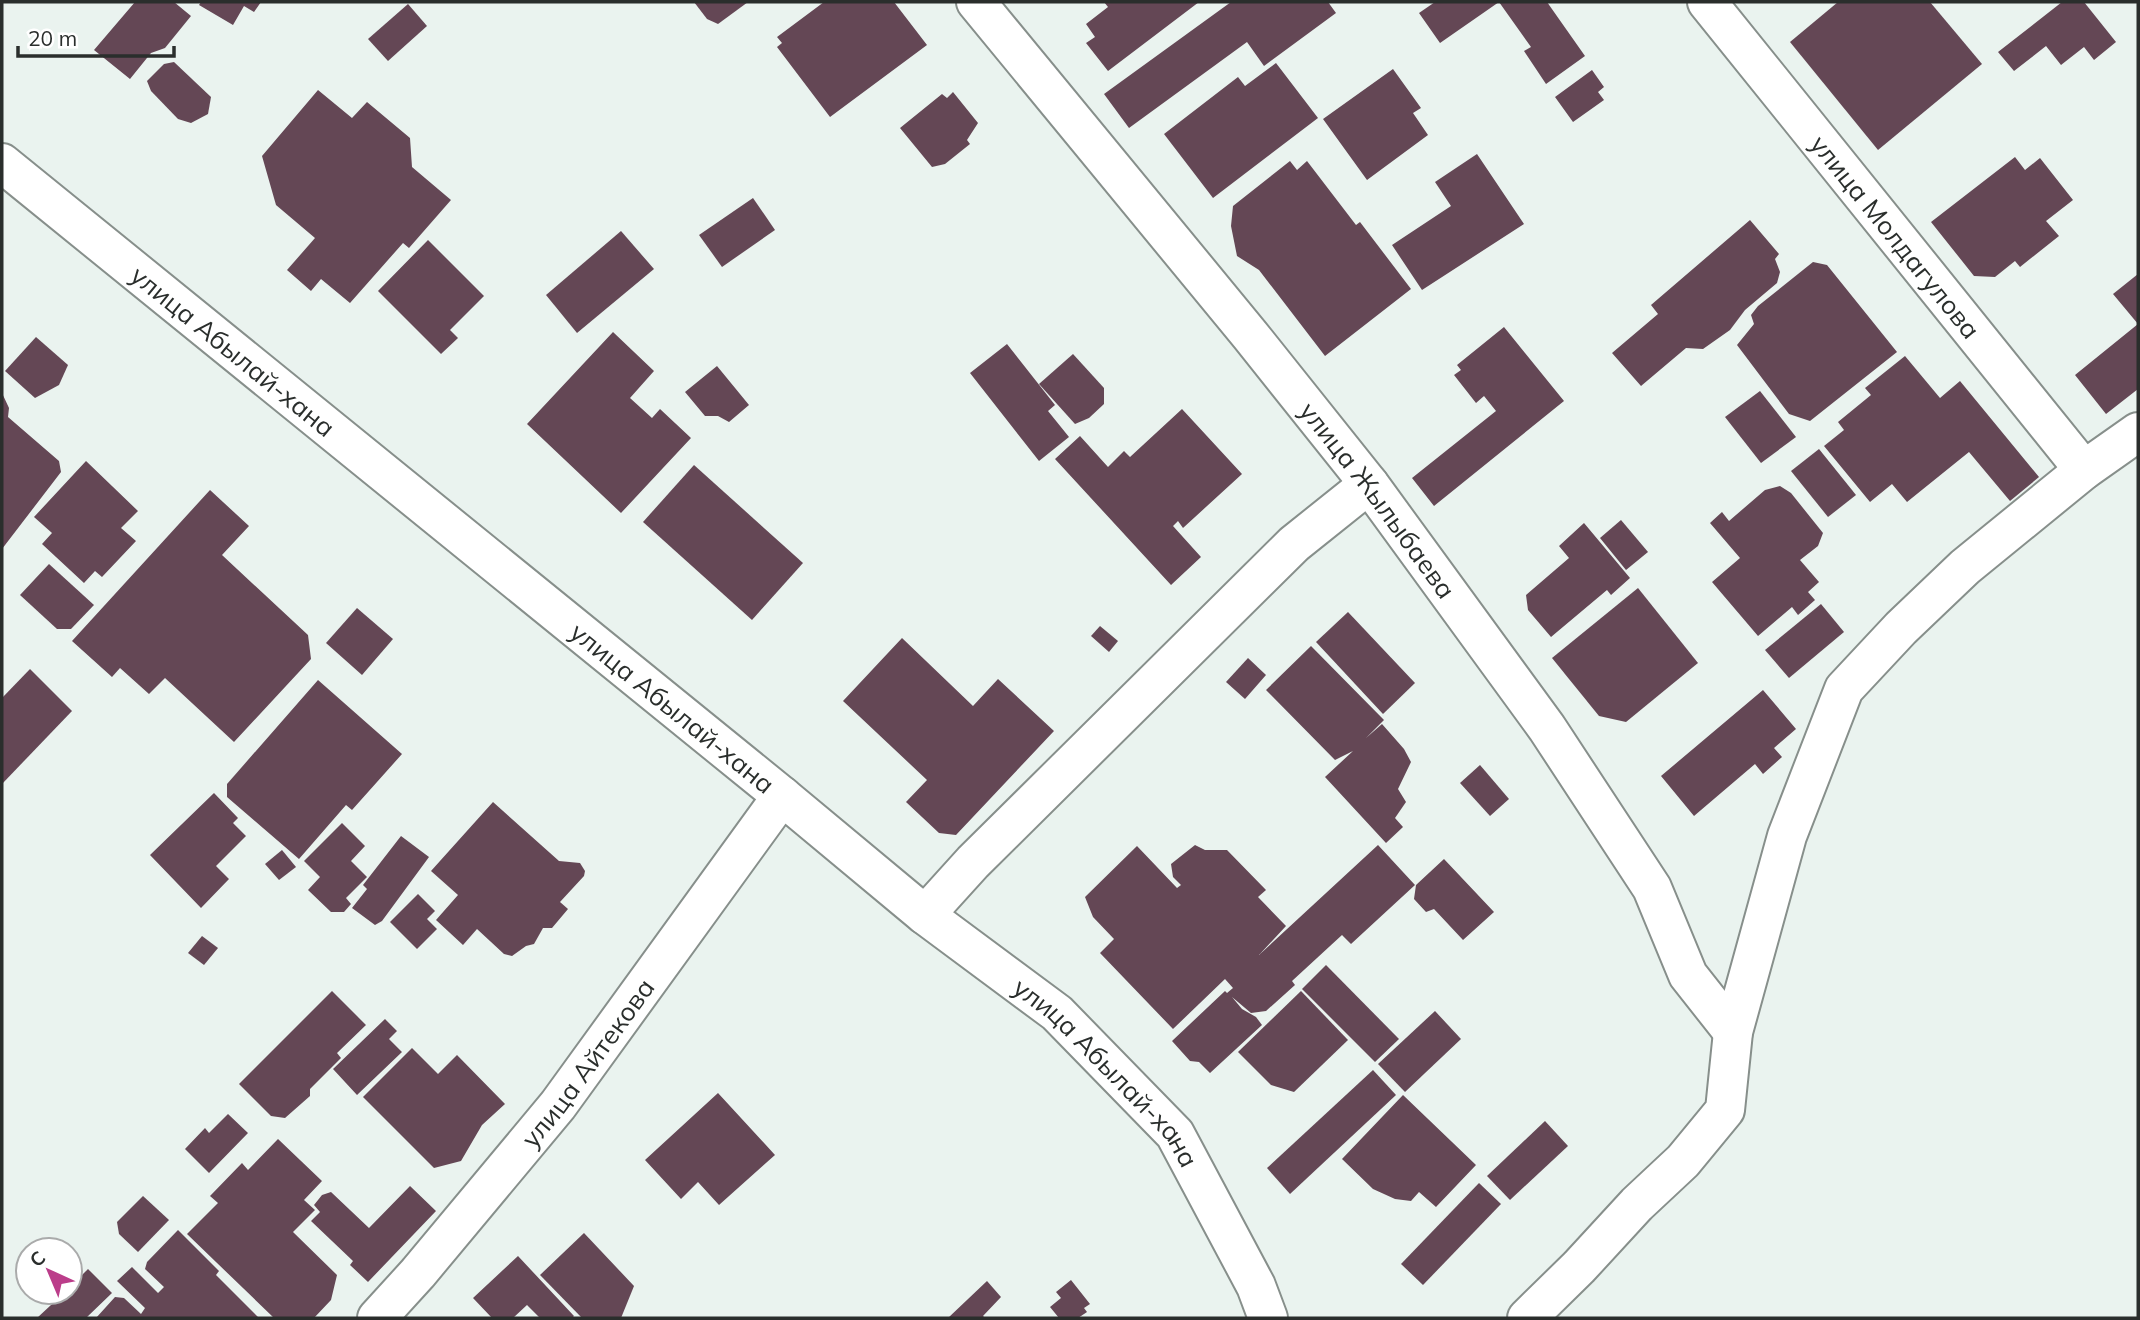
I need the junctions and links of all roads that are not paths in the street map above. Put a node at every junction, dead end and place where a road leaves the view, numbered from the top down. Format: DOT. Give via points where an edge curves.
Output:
graph roads {
  1 [pos="976,2"];
  2 [pos="1707,2"];
  3 [pos="2,163"];
  4 [pos="2138,432"];
  5 [pos="2084,470"];
  6 [pos="1369,484"];
  7 [pos="782,796"];
  8 [pos="925,915"];
  9 [pos="1733,1032"];
  10 [pos="377,1318"];
  11 [pos="1268,1318"];
  12 [pos="1527,1318"];
  1 -- 6 [label="street, улица Жылыбаева"];
  2 -- 5 [label="street, улица Молдагулова"];
  3 -- 7 [label="street, улица Абылай-хана"];
  4 -- 5 [label="street"];
  5 -- 9 [label="street" via="1965,567 1844,690 1787,836"];
  6 -- 8 [label="street" via="1294,544"];
  6 -- 9 [label="street, улица Жылыбаева" via="1548,728 1652,888 1688,975"];
  7 -- 8 [label="street, улица Абылай-хана"];
  7 -- 10 [label="street, улица Айтекова" via="558,1105"];
  8 -- 11 [label="street, улица Абылай-хана" via="1057,1013 1175,1133 1256,1286"];
  9 -- 12 [label="street" via="1725,1110 1683,1161"];
}
